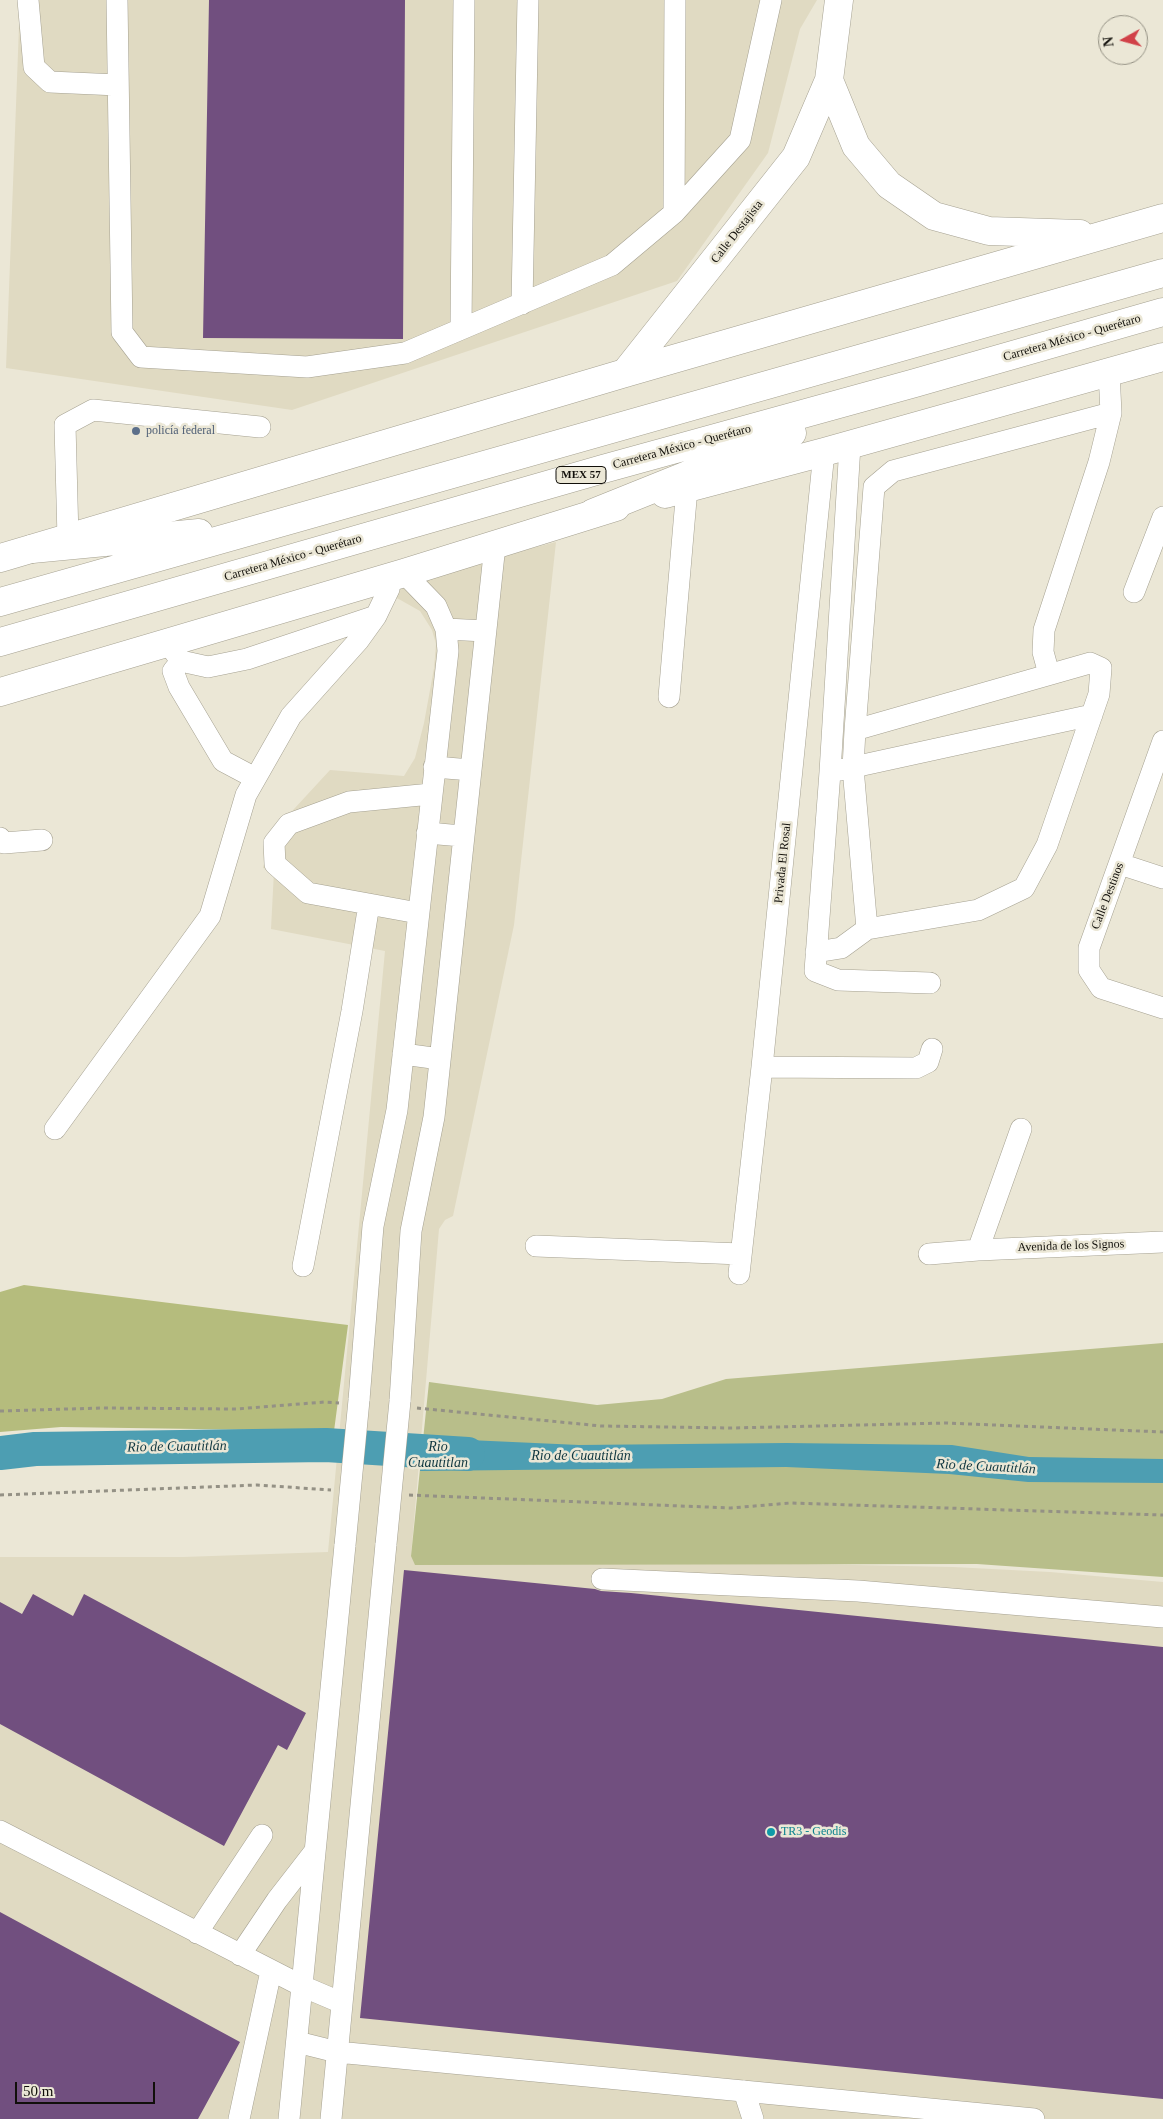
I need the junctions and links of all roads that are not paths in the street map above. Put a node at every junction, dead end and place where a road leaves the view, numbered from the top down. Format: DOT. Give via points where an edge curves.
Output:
graph roads {
  1 [pos="28,0"];
  2 [pos="117,0"];
  3 [pos="464,0"];
  4 [pos="528,0"];
  5 [pos="675,0"];
  6 [pos="771,0"];
  7 [pos="839,0"];
  8 [pos="829,80"];
  9 [pos="118,85"];
  10 [pos="674,213"];
  11 [pos="1163,218"];
  12 [pos="1104,235"];
  13 [pos="1163,273"];
  14 [pos="522,304"];
  15 [pos="1163,312"];
  16 [pos="462,329"];
  17 [pos="1163,357"];
  18 [pos="1110,372"];
  19 [pos="625,373"];
  20 [pos="914,384"];
  21 [pos="1111,413"];
  22 [pos="260,427"];
  23 [pos="850,445"];
  24 [pos="824,452"];
  25 [pos="687,488"];
  26 [pos="594,513"];
  27 [pos="1163,518"];
  28 [pos="253,530"];
  29 [pos="68,538"];
  30 [pos="495,545"];
  31 [pos="32,549"];
  32 [pos="0,558"];
  33 [pos="397,575"];
  34 [pos="1134,592"];
  35 [pos="0,602"];
  36 [pos="376,616"];
  37 [pos="446,629"];
  38 [pos="486,631"];
  39 [pos="0,642"];
  40 [pos="174,652"];
  41 [pos="1049,674"];
  42 [pos="0,692"];
  43 [pos="670,697"];
  44 [pos="1092,715"];
  45 [pos="855,730"];
  46 [pos="1162,746"];
  47 [pos="434,767"];
  48 [pos="853,768"];
  49 [pos="471,770"];
  50 [pos="830,772"];
  51 [pos="255,778"];
  52 [pos="431,794"];
  53 [pos="427,833"];
  54 [pos="462,836"];
  55 [pos="0,838"];
  56 [pos="42,840"];
  57 [pos="1120,864"];
  58 [pos="1163,878"];
  59 [pos="369,904"];
  60 [pos="418,913"];
  61 [pos="867,929"];
  62 [pos="816,952"];
  63 [pos="930,983"];
  64 [pos="1163,1008"];
  65 [pos="932,1049"];
  66 [pos="403,1054"];
  67 [pos="440,1059"];
  68 [pos="762,1067"];
  69 [pos="55,1128"];
  70 [pos="1021,1129"];
  71 [pos="1163,1242"];
  72 [pos="536,1246"];
  73 [pos="978,1250"];
  74 [pos="929,1254"];
  75 [pos="303,1266"];
  76 [pos="602,1579"];
  77 [pos="1163,1616"];
  78 [pos="0,1830"];
  79 [pos="262,1835"];
  80 [pos="315,1851"];
  81 [pos="197,1933"];
  82 [pos="240,1955"];
  83 [pos="271,1971"];
  84 [pos="302,1986"];
  85 [pos="342,2003"];
  86 [pos="297,2042"];
  87 [pos="337,2052"];
  88 [pos="744,2091"];
  89 [pos="239,2119"];
  90 [pos="289,2119"];
  91 [pos="331,2119"];
  92 [pos="753,2119"];
  93 [pos="1034,2119"];
  1 -- 9 [label="street" via="34,67 50,82"];
  2 -- 9 [label="street"];
  3 -- 16 [label="street"];
  4 -- 14 [label="street"];
  5 -- 10 [label="street"];
  6 -- 10 [label="street" via="740,140"];
  7 -- 8 [label="main road, Calle Destajista"];
  8 -- 12 [label="main road, Calle Destajista" via="856,146 889,185 934,216 989,231"];
  8 -- 19 [label="main road, Calle Destajista" via="796,157"];
  9 -- 16 [label="street" via="122,332 141,356 307,367 405,353"];
  10 -- 14 [label="street" via="612,265"];
  11 -- 12 [label="main road"];
  12 -- 19 [label="main road"];
  13 -- 28 [label="main road"];
  14 -- 16 [label="street"];
  15 -- 20 [label="main road, Carretera México - Querétaro / MEX 57"];
  17 -- 18 [label="main road"];
  18 -- 21 [label="street"];
  18 -- 23 [label="main road"];
  19 -- 29 [label="main road"];
  20 -- 26 [label="main road"];
  20 -- 39 [label="main road, Carretera México - Querétaro / MEX 57" via="603,469"];
  21 -- 41 [label="street" via="1099,462 1044,630 1043,652"];
  21 -- 45 [label="street" via="893,471 874,487"];
  22 -- 29 [label="street" via="93,410 65,425"];
  23 -- 24 [label="main road"];
  23 -- 50 [label="street"];
  24 -- 25 [label="main road"];
  24 -- 68 [label="street, Privada El Rosal"];
  25 -- 26 [label="main road"];
  25 -- 43 [label="street"];
  26 -- 30 [label="main road"];
  27 -- 34 [label="street"];
  28 -- 31 [label="main road"];
  28 -- 35 [label="main road"];
  29 -- 31 [label="main road"];
  30 -- 33 [label="main road"];
  30 -- 38 [label="street"];
  31 -- 32 [label="main road"];
  33 -- 36 [label="street"];
  33 -- 37 [label="street" via="436,606"];
  33 -- 40 [label="main road"];
  36 -- 40 [label="street" via="247,659 208,667"];
  36 -- 51 [label="street" via="292,716"];
  37 -- 38 [label="street"];
  37 -- 47 [label="street" via="448,651"];
  38 -- 49 [label="street"];
  40 -- 42 [label="main road"];
  40 -- 51 [label="street" via="173,671 179,687 223,761"];
  41 -- 44 [label="street" via="1090,663 1101,668 1099,694"];
  41 -- 45 [label="street"];
  44 -- 48 [label="street"];
  44 -- 61 [label="street" via="1046,845 1024,888 978,910"];
  45 -- 48 [label="street"];
  46 -- 57 [label="street, Calle Destinos"];
  47 -- 49 [label="street"];
  47 -- 52 [label="street"];
  48 -- 50 [label="street"];
  48 -- 61 [label="street"];
  49 -- 54 [label="street"];
  50 -- 62 [label="street"];
  51 -- 69 [label="street" via="246,795 210,916"];
  52 -- 53 [label="street"];
  52 -- 59 [label="street" via="348,802 289,824 274,844 275,864 308,892"];
  53 -- 54 [label="street"];
  53 -- 60 [label="street"];
  54 -- 67 [label="street"];
  55 -- 56 [label="street" via="4,843"];
  57 -- 58 [label="street"];
  57 -- 64 [label="street, Calle Destinos" via="1089,948 1089,970 1101,988"];
  59 -- 60 [label="street"];
  59 -- 75 [label="street"];
  60 -- 66 [label="street"];
  61 -- 62 [label="street" via="841,948"];
  62 -- 63 [label="street" via="815,971 838,980"];
  65 -- 68 [label="street" via="928,1062 916,1068"];
  66 -- 67 [label="street"];
  66 -- 80 [label="street, bridge" via="397,1110 373,1226 352,1402 345,1545"];
  67 -- 85 [label="street, bridge" via="434,1117 411,1231 406,1404 386,1544"];
  68 -- 72 [label="street, Privada El Rosal" via="740,1264"];
  70 -- 73 [label="street"];
  71 -- 73 [label="street, Avenida de los Signos"];
  73 -- 74 [label="street, Avenida de los Signos"];
  76 -- 77 [label="street" via="858,1591"];
  78 -- 81 [label="street"];
  79 -- 81 [label="street"];
  80 -- 82 [label="street"];
  80 -- 84 [label="street"];
  81 -- 82 [label="street"];
  82 -- 83 [label="street"];
  83 -- 84 [label="street"];
  83 -- 89 [label="street"];
  84 -- 85 [label="street"];
  84 -- 86 [label="street"];
  85 -- 87 [label="street"];
  86 -- 87 [label="street"];
  86 -- 90 [label="street"];
  87 -- 88 [label="street"];
  87 -- 91 [label="street"];
  88 -- 92 [label="street"];
  88 -- 93 [label="street"];
}
